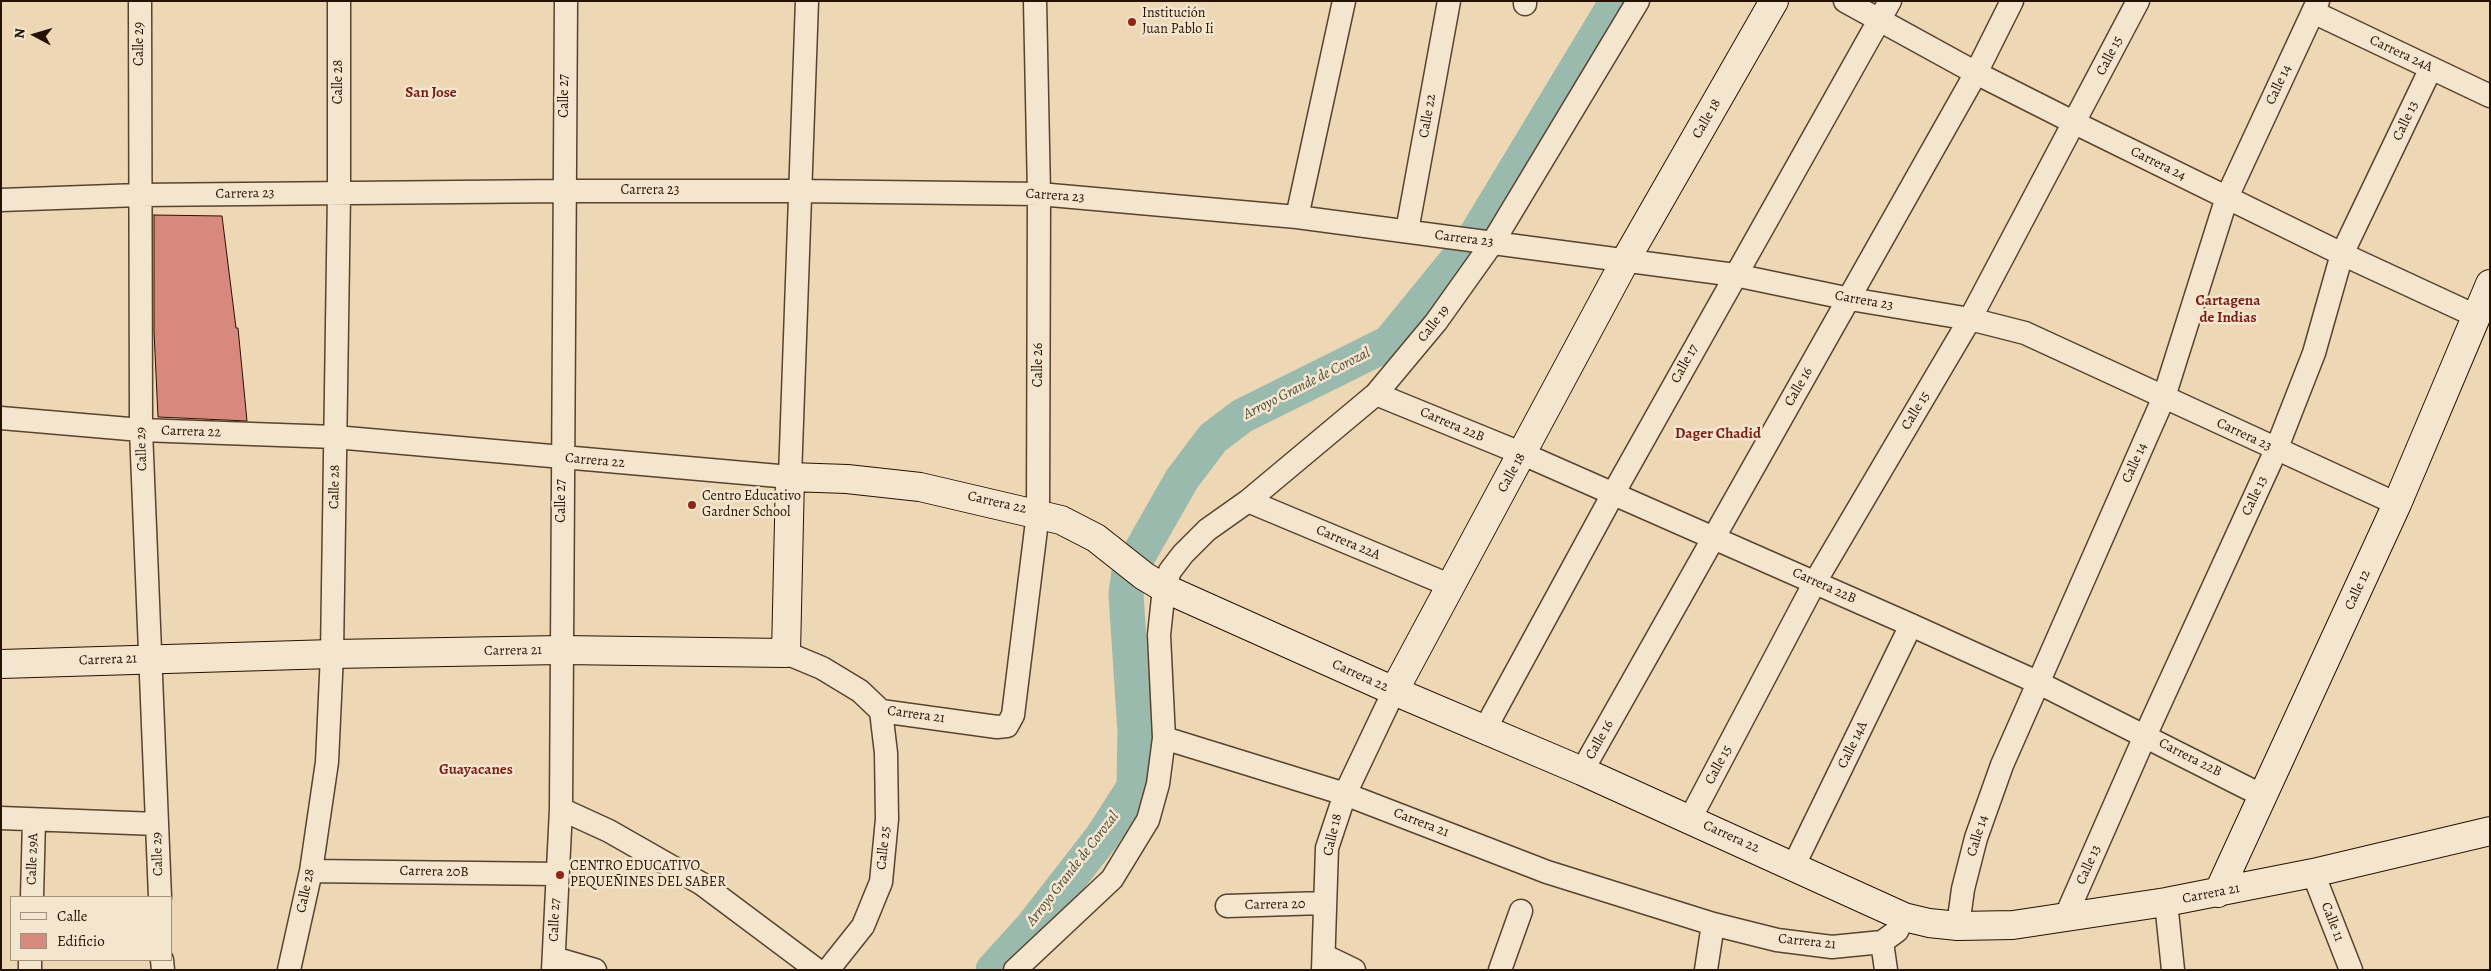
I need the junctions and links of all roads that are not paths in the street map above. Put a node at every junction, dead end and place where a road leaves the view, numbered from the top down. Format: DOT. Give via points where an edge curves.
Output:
graph roads {
  1 [pos="140,1"];
  2 [pos="338,1"];
  3 [pos="566,1"];
  4 [pos="807,1"];
  5 [pos="1036,1"];
  6 [pos="1344,1"];
  7 [pos="1449,1"];
  8 [pos="1638,1"];
  9 [pos="1774,1"];
  10 [pos="1845,1"];
  11 [pos="2012,1"];
  12 [pos="2138,1"];
  13 [pos="2315,7"];
  14 [pos="1886,11"];
  15 [pos="2430,68"];
  16 [pos="1976,73"];
  17 [pos="2490,96"];
  18 [pos="2075,123"];
  19 [pos="564,191"];
  20 [pos="799,191"];
  21 [pos="340,194"];
  22 [pos="1039,194"];
  23 [pos="139,195"];
  24 [pos="2227,197"];
  25 [pos="1,200"];
  26 [pos="1297,217"];
  27 [pos="1407,231"];
  28 [pos="1485,242"];
  29 [pos="2342,254"];
  30 [pos="1625,262"];
  31 [pos="1735,275"];
  32 [pos="2490,284"];
  33 [pos="1850,299"];
  34 [pos="2476,316"];
  35 [pos="1970,319"];
  36 [pos="1376,394"];
  37 [pos="2164,397"];
  38 [pos="1,418"];
  39 [pos="141,430"];
  40 [pos="336,437"];
  41 [pos="2276,450"];
  42 [pos="1522,454"];
  43 [pos="562,458"];
  44 [pos="790,477"];
  45 [pos="1613,494"];
  46 [pos="1248,500"];
  47 [pos="2397,504"];
  48 [pos="1038,513"];
  49 [pos="1714,537"];
  50 [pos="1154,582"];
  51 [pos="1815,582"];
  52 [pos="1449,585"];
  53 [pos="1911,625"];
  54 [pos="560,650"];
  55 [pos="332,654"];
  56 [pos="786,654"];
  57 [pos="151,659"];
  58 [pos="1,664"];
  59 [pos="2039,683"];
  60 [pos="1394,691"];
  61 [pos="880,711"];
  62 [pos="1007,726"];
  63 [pos="1485,729"];
  64 [pos="2145,736"];
  65 [pos="1164,738"];
  66 [pos="1582,771"];
  67 [pos="1344,794"];
  68 [pos="2263,796"];
  69 [pos="560,809"];
  70 [pos="1,818"];
  71 [pos="1690,819"];
  72 [pos="34,820"];
  73 [pos="157,824"];
  74 [pos="2490,831"];
  75 [pos="1794,865"];
  76 [pos="311,870"];
  77 [pos="2313,873"];
  78 [pos="557,874"];
  79 [pos="2218,892"];
  80 [pos="32,896"];
  81 [pos="160,896"];
  82 [pos="2166,902"];
  83 [pos="1324,903"];
  84 [pos="1227,906"];
  85 [pos="1521,911"];
  86 [pos="1904,917"];
  87 [pos="2065,918"];
  88 [pos="1713,924"];
  89 [pos="1958,926"];
  90 [pos="1882,942"];
  91 [pos="1324,963"];
  92 [pos="554,964"];
  93 [pos="289,970"];
  94 [pos="595,970"];
  95 [pos="817,970"];
  96 [pos="828,970"];
  97 [pos="1015,970"];
  98 [pos="1354,970"];
  99 [pos="1500,970"];
  100 [pos="1706,970"];
  101 [pos="1886,970"];
  102 [pos="2173,970"];
  103 [pos="2350,970"];
  1 -- 23 [label="street, Calle 29"];
  2 -- 21 [label="street, Calle 28"];
  3 -- 19 [label="street, Calle 27"];
  4 -- 20 [label="street"];
  5 -- 22 [label="street, Calle 26"];
  6 -- 26 [label="street"];
  7 -- 27 [label="street, Calle 22"];
  8 -- 28 [label="street, Calle 19"];
  9 -- 30 [label="street, Calle 18"];
  10 -- 14 [label="street, Carrera 24"];
  11 -- 16 [label="street, Calle 16"];
  12 -- 18 [label="street, Calle 15"];
  13 -- 15 [label="street, Carrera 24A"];
  13 -- 24 [label="street, Calle 14"];
  14 -- 16 [label="street, Carrera 24"];
  14 -- 31 [label="street, Calle 17"];
  15 -- 17 [label="street, Carrera 24A"];
  15 -- 29 [label="street, Calle 13"];
  16 -- 18 [label="street, Carrera 24"];
  16 -- 33 [label="street, Calle 16"];
  18 -- 24 [label="street, Carrera 24"];
  18 -- 35 [label="street, Calle 15"];
  19 -- 20 [label="street, Carrera 23"];
  19 -- 21 [label="street, Carrera 23"];
  19 -- 43 [label="street, Calle 27"];
  20 -- 22 [label="street, Carrera 23"];
  20 -- 44 [label="street"];
  21 -- 23 [label="street, Carrera 23"];
  21 -- 40 [label="street, Calle 28"];
  22 -- 26 [label="street, Carrera 23"];
  22 -- 48 [label="street, Calle 26"];
  23 -- 25 [label="street, Carrera 23"];
  23 -- 39 [label="street, Calle 29"];
  24 -- 29 [label="street, Carrera 24"];
  24 -- 37 [label="street, Calle 14"];
  26 -- 27 [label="street, Carrera 23"];
  27 -- 28 [label="street, Carrera 23"];
  28 -- 30 [label="street, Carrera 23"];
  28 -- 36 [label="street, Calle 19" via="1436,322"];
  29 -- 34 [label="street, Carrera 24"];
  29 -- 41 [label="street, Calle 13" via="2314,353"];
  30 -- 31 [label="street, Carrera 23"];
  30 -- 42 [label="street, Calle 18"];
  31 -- 33 [label="street, Carrera 23"];
  31 -- 45 [label="street, Calle 17"];
  32 -- 34 [label="street, Calle 12"];
  33 -- 35 [label="street, Carrera 23"];
  33 -- 49 [label="street, Calle 16"];
  34 -- 47 [label="street, Calle 12"];
  35 -- 37 [label="street, Carrera 23" via="2026,333"];
  35 -- 51 [label="street, Calle 15"];
  36 -- 42 [label="street, Carrera 22B"];
  36 -- 46 [label="street, Calle 19"];
  37 -- 41 [label="street, Carrera 23"];
  37 -- 59 [label="street, Calle 14"];
  38 -- 39 [label="street, Carrera 22"];
  39 -- 40 [label="street, Carrera 22"];
  39 -- 57 [label="street, Calle 29"];
  40 -- 43 [label="street, Carrera 22"];
  40 -- 55 [label="street, Calle 28"];
  41 -- 47 [label="street, Carrera 23"];
  41 -- 64 [label="street, Calle 13"];
  42 -- 45 [label="street, Carrera 22B"];
  42 -- 52 [label="street, Calle 18"];
  43 -- 44 [label="street, Carrera 22"];
  43 -- 54 [label="street, Calle 27"];
  44 -- 48 [label="street, Carrera 22" via="920,486"];
  44 -- 56 [label="street"];
  45 -- 49 [label="street, Carrera 22B"];
  45 -- 63 [label="street, Calle 17"];
  46 -- 50 [label="street, Calle 19" via="1207,530 1170,571"];
  46 -- 52 [label="street, Carrera 22A"];
  47 -- 68 [label="street, Calle 12"];
  48 -- 50 [label="street, Carrera 22" via="1061,520 1096,538"];
  48 -- 62 [label="street, Calle 26" via="1013,715"];
  49 -- 51 [label="street, Carrera 22B"];
  49 -- 66 [label="street, Calle 16"];
  50 -- 60 [label="street, Carrera 22"];
  50 -- 65 [label="street, Calle 19" via="1160,636"];
  51 -- 53 [label="street, Carrera 22B"];
  51 -- 71 [label="street, Calle 15"];
  52 -- 60 [label="street, Calle 18"];
  53 -- 59 [label="street, Carrera 22B"];
  53 -- 75 [label="street, Calle 14A"];
  54 -- 55 [label="street, Carrera 21"];
  54 -- 56 [label="street, Carrera 21"];
  54 -- 69 [label="street, Calle 27"];
  55 -- 57 [label="street, Carrera 21"];
  55 -- 76 [label="street, Calle 28" via="327,762"];
  56 -- 61 [label="street, Carrera 21" via="822,668 860,691"];
  57 -- 58 [label="street, Carrera 21"];
  57 -- 73 [label="street, Calle 29"];
  59 -- 64 [label="street, Carrera 22B"];
  59 -- 89 [label="street, Calle 14" via="2002,765 1976,838"];
  60 -- 63 [label="street, Carrera 22"];
  60 -- 67 [label="street, Calle 18"];
  61 -- 62 [label="street, Carrera 21"];
  61 -- 96 [label="street, Calle 25" via="886,753 887,819 881,882 863,926"];
  63 -- 66 [label="street, Carrera 22"];
  64 -- 68 [label="street, Carrera 22B"];
  64 -- 87 [label="street, Calle 13"];
  65 -- 67 [label="street, Carrera 21"];
  65 -- 97 [label="street, Calle 19" via="1158,784 1148,820 1112,878"];
  66 -- 71 [label="street, Carrera 22"];
  67 -- 83 [label="street, Calle 18" via="1327,848"];
  67 -- 88 [label="street, Carrera 21" via="1547,872"];
  68 -- 79 [label="street, Calle 12"];
  69 -- 78 [label="street, Calle 27"];
  69 -- 95 [label="street" via="609,831 702,884"];
  70 -- 72 [label="street"];
  71 -- 75 [label="street, Carrera 22"];
  72 -- 73 [label="street"];
  72 -- 80 [label="street, Calle 29A"];
  73 -- 81 [label="street, Calle 29"];
  74 -- 77 [label="street, Carrera 21"];
  75 -- 86 [label="street, Carrera 22"];
  76 -- 78 [label="street, Carrera 20B"];
  76 -- 93 [label="street, Calle 28"];
  77 -- 79 [label="street, Carrera 21"];
  77 -- 103 [label="street, Calle 11"];
  78 -- 92 [label="street, Calle 27"];
  79 -- 82 [label="street, Carrera 21"];
  82 -- 87 [label="street, Carrera 21"];
  82 -- 102 [label="street"];
  83 -- 84 [label="street, Carrera 20"];
  83 -- 91 [label="street, Calle 18"];
  85 -- 99 [label="street"];
  86 -- 89 [label="street, Carrera 21"];
  86 -- 90 [label="street" via="1897,931"];
  87 -- 89 [label="street, Carrera 21" via="2013,925"];
  88 -- 90 [label="street, Carrera 21" via="1777,940 1832,947"];
  88 -- 100 [label="street"];
  90 -- 101 [label="street"];
  91 -- 98 [label="street"];
  92 -- 94 [label="street"];
}
